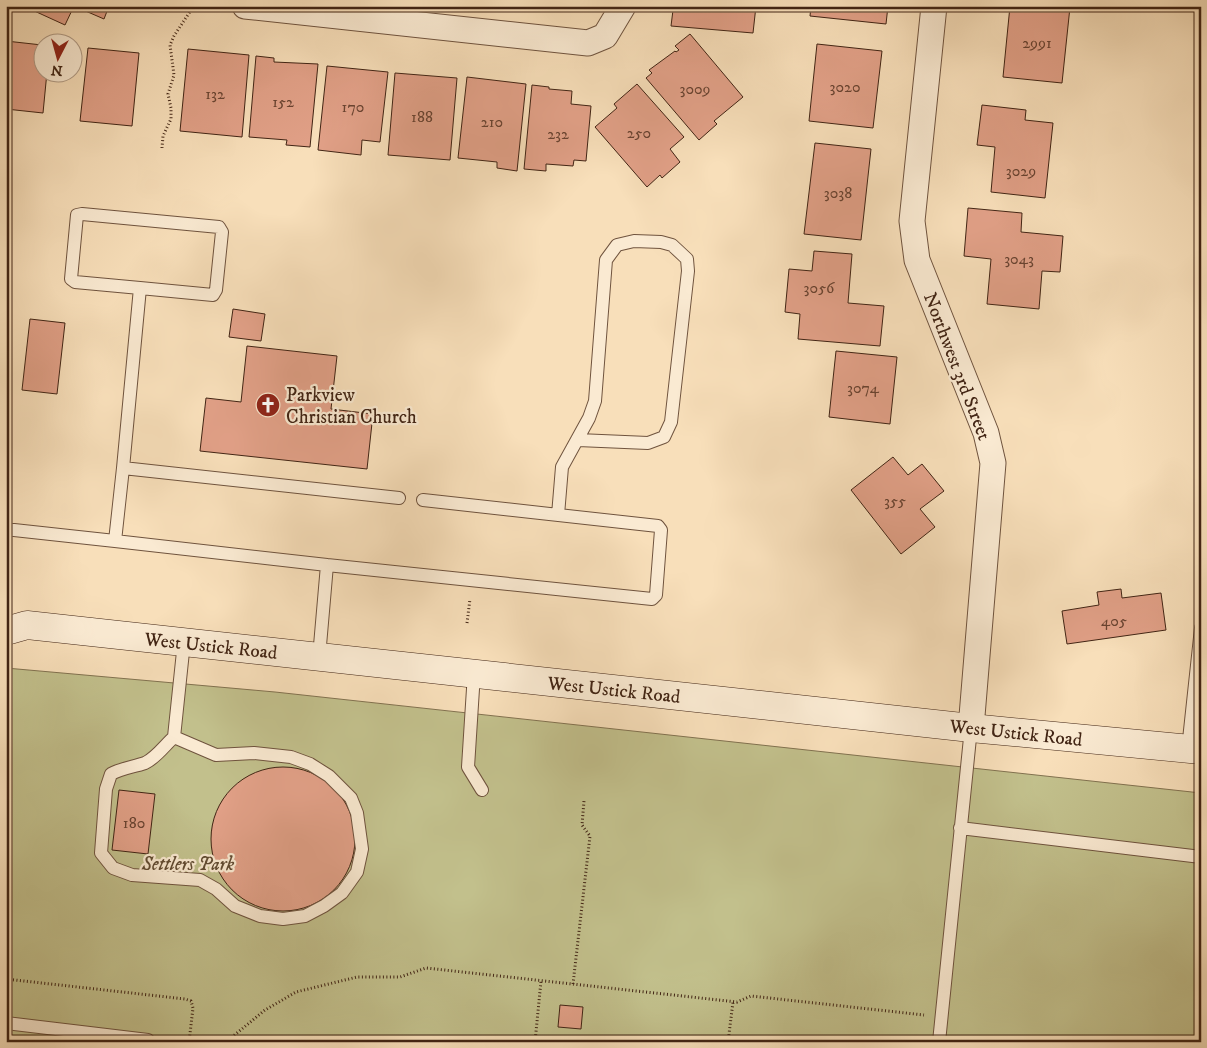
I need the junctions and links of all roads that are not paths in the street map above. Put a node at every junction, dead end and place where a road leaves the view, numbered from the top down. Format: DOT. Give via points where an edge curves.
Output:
graph roads {
  1 [pos="245,6"];
  2 [pos="624,6"];
  3 [pos="934,6"];
  4 [pos="140,288"];
  5 [pos="578,440"];
  6 [pos="123,468"];
  7 [pos="399,498"];
  8 [pos="424,500"];
  9 [pos="558,515"];
  10 [pos="6,530"];
  11 [pos="116,541"];
  12 [pos="327,565"];
  13 [pos="13,623"];
  14 [pos="1201,628"];
  15 [pos="184,642"];
  16 [pos="319,657"];
  17 [pos="474,673"];
  18 [pos="971,728"];
  19 [pos="174,737"];
  20 [pos="1195,749"];
  21 [pos="482,790"];
  22 [pos="960,828"];
  23 [pos="1201,857"];
  24 [pos="6,1023"];
  25 [pos="148,1042"];
  26 [pos="939,1042"];
  1 -- 2 [label="street" via="588,43 605,36"];
  3 -- 18 [label="street, Northwest 3rd Street" via="912,221 917,260 986,432 992,463"];
  4 -- 4 [label="lane" via="214,295 222,232 219,227 78,215 71,279"];
  4 -- 6 [label="lane"];
  5 -- 5 [label="lane" via="595,401 606,260 617,245 634,241 672,245 687,259 688,271 668,429 664,437 648,443"];
  5 -- 9 [label="lane" via="562,467"];
  6 -- 7 [label="lane"];
  6 -- 11 [label="lane"];
  8 -- 9 [label="lane"];
  9 -- 12 [label="lane" via="658,526 661,530 656,595 652,599"];
  10 -- 11 [label="lane"];
  11 -- 12 [label="lane"];
  12 -- 16 [label="lane"];
  13 -- 15 [label="main road, West Ustick Road"];
  14 -- 20 [label="lane"];
  15 -- 16 [label="main road, West Ustick Road"];
  15 -- 19 [label="lane"];
  16 -- 17 [label="main road, West Ustick Road"];
  17 -- 18 [label="main road, West Ustick Road"];
  17 -- 21 [label="lane" via="468,767"];
  18 -- 20 [label="main road, West Ustick Road"];
  18 -- 22 [label="lane"];
  19 -- 19 [label="lane" via="216,755 254,753 291,757 310,764 334,781 351,798 358,813 362,850 357,872 342,893 304,916 283,919 260,916 235,906 200,880 132,875 113,868 101,853 106,789 111,774 145,762"];
  22 -- 23 [label="lane"];
  22 -- 26 [label="lane"];
  24 -- 25 [label="lane"];
}
